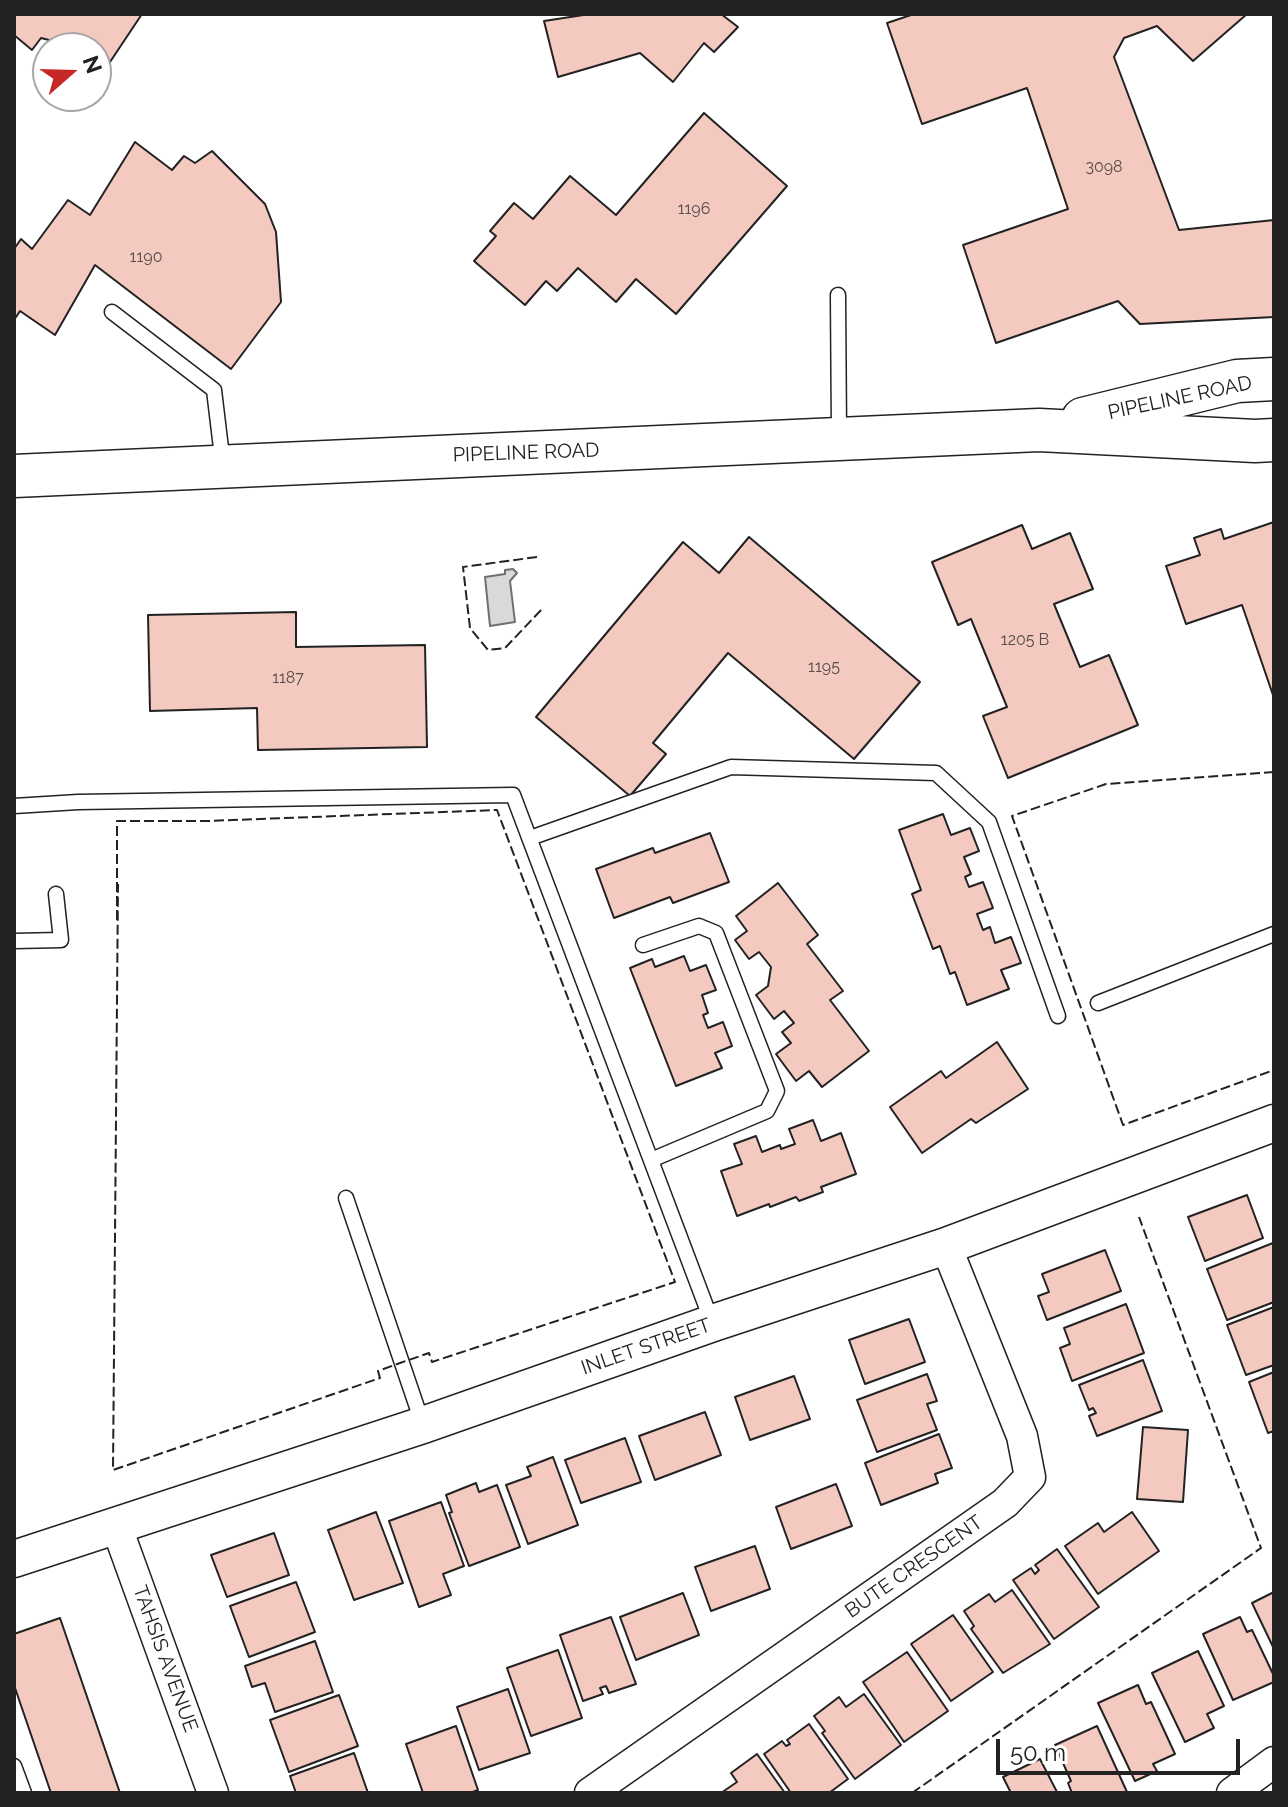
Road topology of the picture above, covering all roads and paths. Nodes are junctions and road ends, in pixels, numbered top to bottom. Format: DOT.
graph roads {
  1 [pos="838,295"];
  2 [pos="112,312"];
  3 [pos="1274,379"];
  4 [pos="1039,430"];
  5 [pos="839,439"];
  6 [pos="1274,440"];
  7 [pos="223,466"];
  8 [pos="14,476"];
  9 [pos="14,806"];
  10 [pos="530,838"];
  11 [pos="56,894"];
  12 [pos="1274,934"];
  13 [pos="14,941"];
  14 [pos="643,945"];
  15 [pos="1098,1003"];
  16 [pos="1058,1016"];
  17 [pos="1274,1123"];
  18 [pos="651,1160"];
  19 [pos="346,1198"];
  20 [pos="946,1246"];
  21 [pos="713,1323"];
  22 [pos="423,1425"];
  23 [pos="116,1525"];
  24 [pos="14,1559"];
  25 [pos="1274,1762"];
  26 [pos="14,1766"];
  27 [pos="24,1793"];
  28 [pos="213,1793"];
  29 [pos="590,1793"];
  30 [pos="1232,1793"];
  1 -- 5 [label="lane"];
  2 -- 7 [label="lane"];
  3 -- 4 [label="main road, PIPELINE ROAD"];
  4 -- 5 [label="main road, PIPELINE ROAD"];
  4 -- 6 [label="main road, PIPELINE ROAD"];
  5 -- 7 [label="main road, PIPELINE ROAD"];
  7 -- 8 [label="main road, PIPELINE ROAD"];
  9 -- 10 [label="lane"];
  10 -- 16 [label="lane"];
  10 -- 18 [label="lane"];
  11 -- 13 [label="lane"];
  12 -- 15 [label="lane"];
  14 -- 18 [label="lane"];
  17 -- 20 [label="street, INLET STREET"];
  18 -- 21 [label="lane"];
  19 -- 22 [label="lane"];
  20 -- 21 [label="street, INLET STREET"];
  20 -- 29 [label="street, BUTE CRESCENT"];
  21 -- 22 [label="street, INLET STREET"];
  22 -- 23 [label="street, INLET STREET"];
  23 -- 24 [label="street, INLET STREET"];
  23 -- 28 [label="street, TAHSIS AVENUE"];
  25 -- 30 [label="street"];
  26 -- 27 [label="lane"];
}
